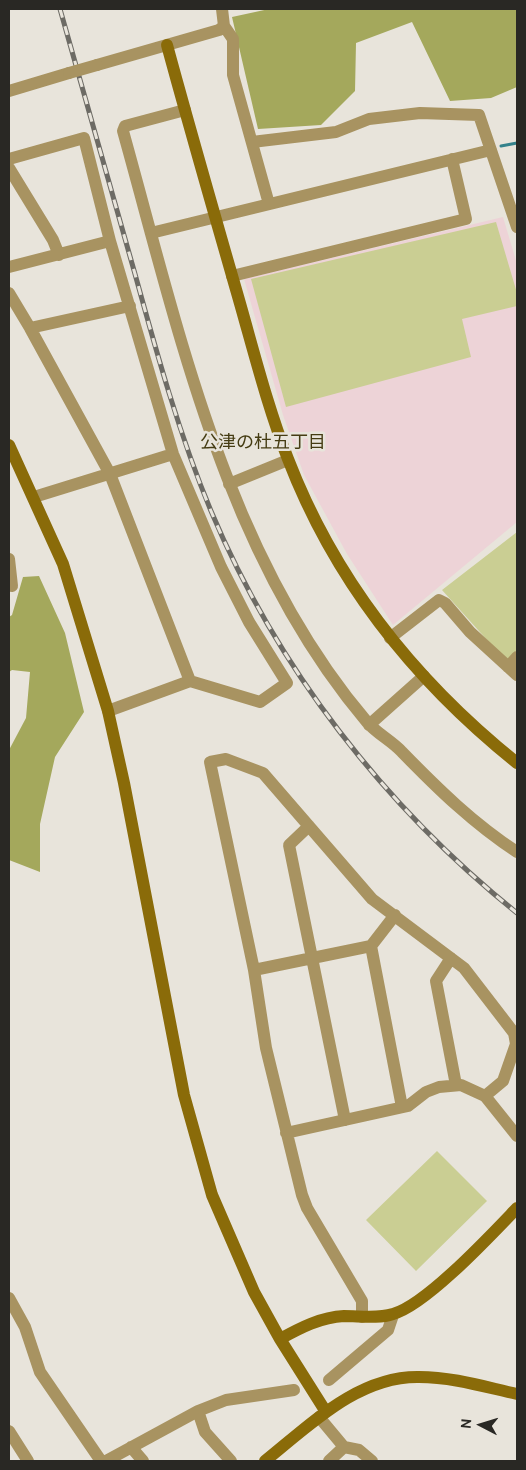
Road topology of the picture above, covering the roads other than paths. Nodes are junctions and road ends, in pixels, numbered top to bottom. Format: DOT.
graph roads {
  1 [pos="222,9"];
  2 [pos="224,26"];
  3 [pos="167,45"];
  4 [pos="9,91"];
  5 [pos="185,110"];
  6 [pos="252,142"];
  7 [pos="491,150"];
  8 [pos="9,160"];
  9 [pos="452,160"];
  10 [pos="9,168"];
  11 [pos="270,204"];
  12 [pos="215,217"];
  13 [pos="517,227"];
  14 [pos="151,232"];
  15 [pos="110,241"];
  16 [pos="59,255"];
  17 [pos="9,267"];
  18 [pos="232,276"];
  19 [pos="9,293"];
  20 [pos="130,306"];
  21 [pos="30,328"];
  22 [pos="9,444"];
  23 [pos="173,454"];
  24 [pos="288,460"];
  25 [pos="110,474"];
  26 [pos="229,484"];
  27 [pos="34,497"];
  28 [pos="9,559"];
  29 [pos="12,586"];
  30 [pos="390,638"];
  31 [pos="517,657"];
  32 [pos="512,671"];
  33 [pos="424,676"];
  34 [pos="190,681"];
  35 [pos="108,712"];
  36 [pos="369,725"];
  37 [pos="517,764"];
  38 [pos="309,826"];
  39 [pos="517,852"];
  40 [pos="395,916"];
  41 [pos="371,946"];
  42 [pos="312,958"];
  43 [pos="451,958"];
  44 [pos="254,970"];
  45 [pos="456,1085"];
  46 [pos="485,1096"];
  47 [pos="402,1108"];
  48 [pos="345,1120"];
  49 [pos="286,1133"];
  50 [pos="517,1136"];
  51 [pos="517,1208"];
  52 [pos="9,1298"];
  53 [pos="393,1315"];
  54 [pos="13,1317"];
  55 [pos="362,1317"];
  56 [pos="280,1340"];
  57 [pos="329,1380"];
  58 [pos="294,1390"];
  59 [pos="517,1394"];
  60 [pos="198,1411"];
  61 [pos="323,1414"];
  62 [pos="9,1431"];
  63 [pos="131,1447"];
  64 [pos="344,1447"];
  65 [pos="28,1461"];
  66 [pos="101,1461"];
  67 [pos="106,1461"];
  68 [pos="144,1461"];
  69 [pos="231,1461"];
  70 [pos="265,1461"];
  71 [pos="329,1461"];
  72 [pos="372,1461"];
  1 -- 2 [label="street"];
  2 -- 3 [label="street"];
  2 -- 6 [label="street"];
  3 -- 4 [label="street, bridge"];
  3 -- 5 [label="street"];
  5 -- 12 [label="street"];
  5 -- 14 [label="street"];
  6 -- 7 [label="street"];
  6 -- 11 [label="street"];
  7 -- 9 [label="street"];
  7 -- 13 [label="street"];
  8 -- 15 [label="street"];
  9 -- 11 [label="street"];
  9 -- 18 [label="street"];
  10 -- 16 [label="street"];
  11 -- 12 [label="street"];
  12 -- 14 [label="street"];
  12 -- 18 [label="street"];
  14 -- 26 [label="street"];
  15 -- 16 [label="street"];
  15 -- 20 [label="street"];
  16 -- 17 [label="street"];
  18 -- 24 [label="street"];
  19 -- 21 [label="street"];
  20 -- 21 [label="street"];
  20 -- 23 [label="street"];
  21 -- 25 [label="street"];
  22 -- 27 [label="street"];
  23 -- 25 [label="street"];
  23 -- 34 [label="street"];
  24 -- 26 [label="street"];
  24 -- 30 [label="street"];
  25 -- 27 [label="street"];
  25 -- 34 [label="street"];
  26 -- 36 [label="street"];
  27 -- 35 [label="street"];
  28 -- 29 [label="street"];
  30 -- 32 [label="street"];
  30 -- 33 [label="street"];
  31 -- 32 [label="street"];
  33 -- 36 [label="street"];
  33 -- 37 [label="street"];
  34 -- 35 [label="street"];
  35 -- 56 [label="street"];
  36 -- 39 [label="street"];
  38 -- 40 [label="street"];
  38 -- 42 [label="street"];
  38 -- 44 [label="street"];
  40 -- 41 [label="street"];
  40 -- 43 [label="street"];
  41 -- 42 [label="street"];
  41 -- 47 [label="street"];
  42 -- 44 [label="street"];
  42 -- 48 [label="street"];
  43 -- 45 [label="street"];
  43 -- 46 [label="street"];
  44 -- 49 [label="street"];
  45 -- 46 [label="street"];
  45 -- 47 [label="street"];
  46 -- 50 [label="street"];
  47 -- 48 [label="street"];
  48 -- 49 [label="street"];
  49 -- 55 [label="street"];
  51 -- 53 [label="street"];
  52 -- 54 [label="street"];
  53 -- 55 [label="street"];
  53 -- 57 [label="street"];
  54 -- 66 [label="street"];
  55 -- 56 [label="street"];
  56 -- 61 [label="street"];
  58 -- 60 [label="street"];
  59 -- 61 [label="street"];
  60 -- 63 [label="street"];
  60 -- 69 [label="street"];
  61 -- 64 [label="street"];
  61 -- 70 [label="street"];
  62 -- 65 [label="street"];
  63 -- 67 [label="street"];
  63 -- 68 [label="street"];
  64 -- 71 [label="street"];
  64 -- 72 [label="street"];
}
